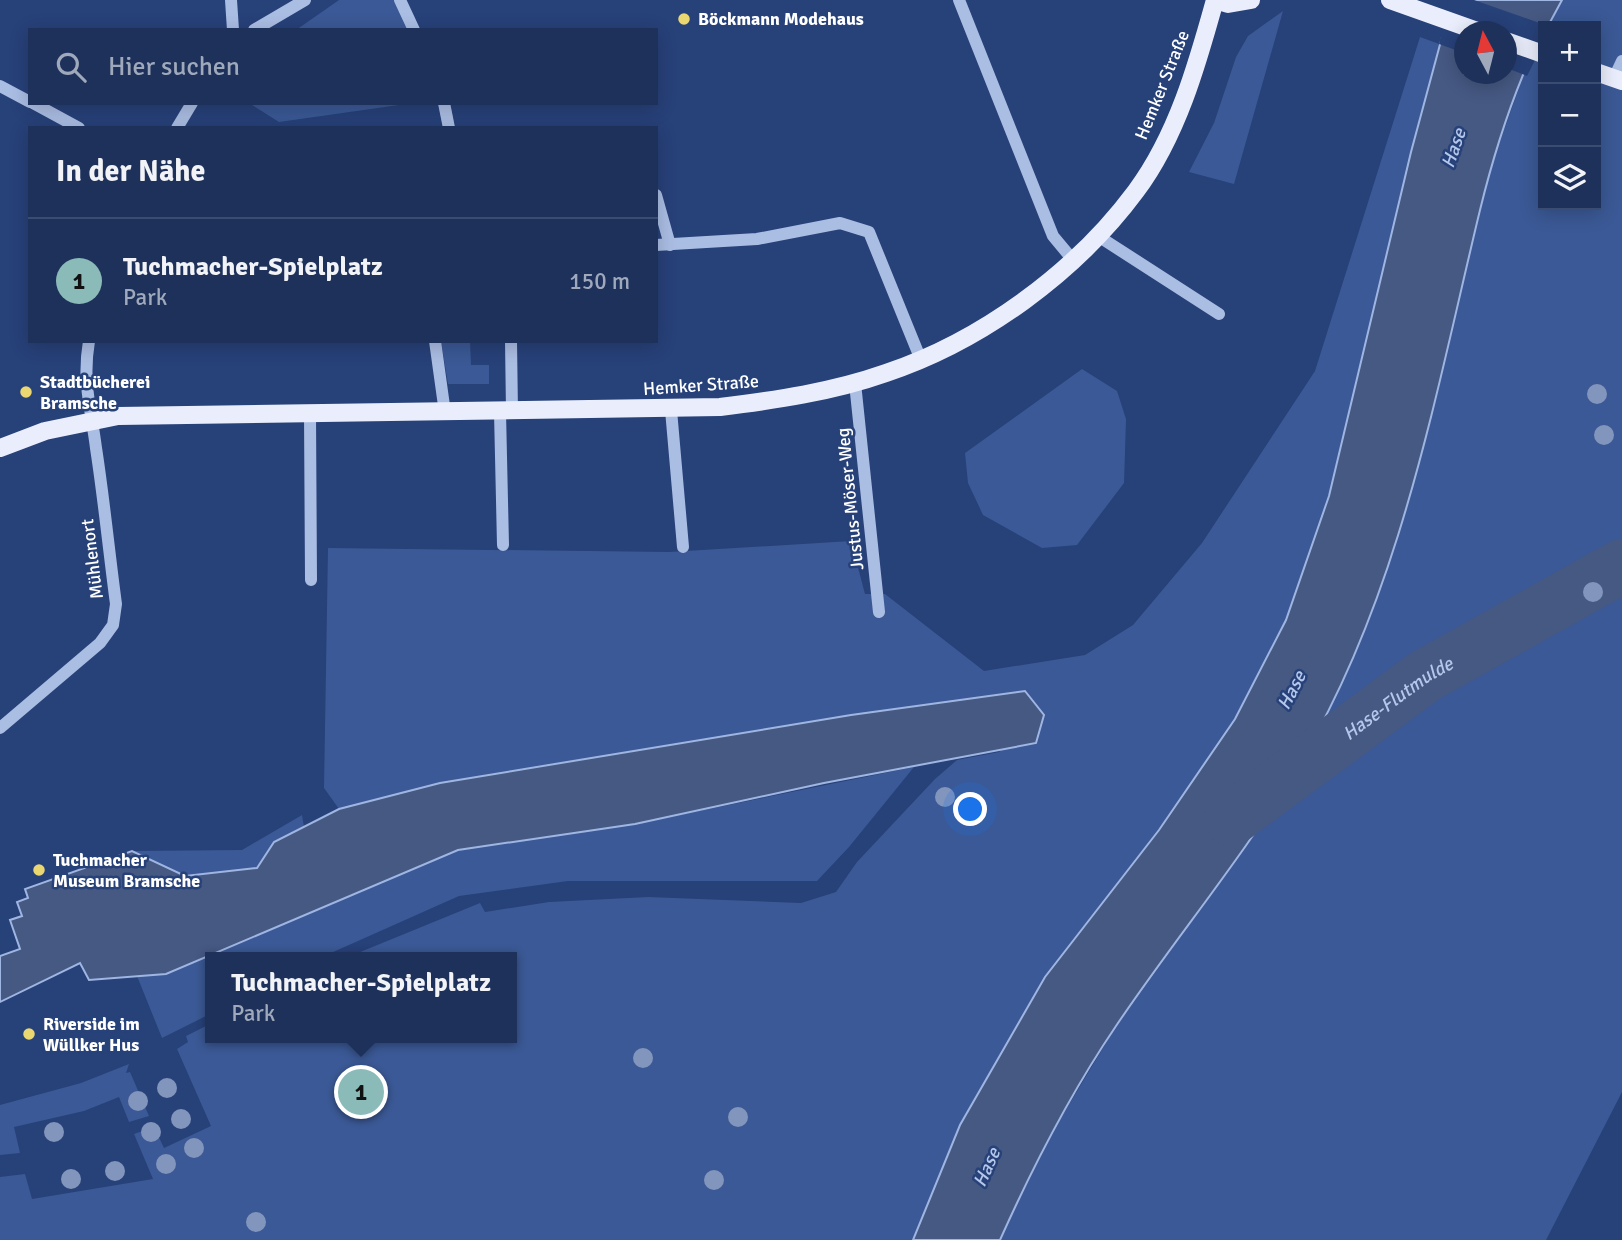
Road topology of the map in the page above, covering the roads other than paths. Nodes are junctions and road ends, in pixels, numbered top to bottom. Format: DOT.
graph roads {
  1 [pos="231,0"];
  2 [pos="304,0"];
  3 [pos="400,0"];
  4 [pos="959,0"];
  5 [pos="1215,0"];
  6 [pos="1251,0"];
  7 [pos="1390,0"];
  8 [pos="1454,23"];
  9 [pos="233,28"];
  10 [pos="257,28"];
  11 [pos="413,28"];
  12 [pos="1517,45"];
  13 [pos="1538,52"];
  14 [pos="1622,61"];
  15 [pos="1601,74"];
  16 [pos="1618,79"];
  17 [pos="0,86"];
  18 [pos="28,100"];
  19 [pos="37,105"];
  20 [pos="191,105"];
  21 [pos="444,105"];
  22 [pos="75,126"];
  23 [pos="178,126"];
  24 [pos="449,126"];
  25 [pos="658,202"];
  26 [pos="1097,236"];
  27 [pos="658,245"];
  28 [pos="670,245"];
  29 [pos="1073,260"];
  30 [pos="1219,314"];
  31 [pos="89,343"];
  32 [pos="435,343"];
  33 [pos="511,343"];
  34 [pos="921,360"];
  35 [pos="855,383"];
  36 [pos="671,410"];
  37 [pos="506,412"];
  38 [pos="445,413"];
  39 [pos="310,414"];
  40 [pos="90,421"];
  41 [pos="0,449"];
  42 [pos="503,545"];
  43 [pos="683,547"];
  44 [pos="312,580"];
  45 [pos="879,612"];
  46 [pos="0,729"];
  1 -- 9 [label="street"];
  2 -- 10 [label="street"];
  3 -- 11 [label="street"];
  4 -- 29 [label="street"];
  5 -- 6 [label="main road"];
  5 -- 26 [label="main road, Hemker Straße"];
  7 -- 8 [label="main road"];
  12 -- 13 [label="main road"];
  14 -- 16 [label="street"];
  15 -- 16 [label="main road"];
  17 -- 18 [label="street"];
  19 -- 22 [label="street"];
  20 -- 23 [label="street"];
  21 -- 24 [label="street"];
  25 -- 28 [label="street"];
  26 -- 29 [label="main road, Hemker Straße"];
  26 -- 30 [label="street"];
  27 -- 28 [label="street"];
  28 -- 34 [label="street"];
  29 -- 34 [label="main road, Hemker Straße"];
  31 -- 40 [label="street, Mühlenort"];
  32 -- 38 [label="street"];
  33 -- 37 [label="street"];
  34 -- 35 [label="main road, Hemker Straße"];
  35 -- 36 [label="main road, Hemker Straße"];
  35 -- 45 [label="street, Justus-Möser-Weg"];
  36 -- 37 [label="main road, Hemker Straße"];
  36 -- 43 [label="street"];
  37 -- 38 [label="main road, Hemker Straße"];
  37 -- 42 [label="street"];
  38 -- 39 [label="main road, Hemker Straße"];
  39 -- 40 [label="main road, Hemker Straße"];
  39 -- 44 [label="street"];
  40 -- 41 [label="main road, Hemker Straße"];
  40 -- 46 [label="street, Mühlenort"];
}
